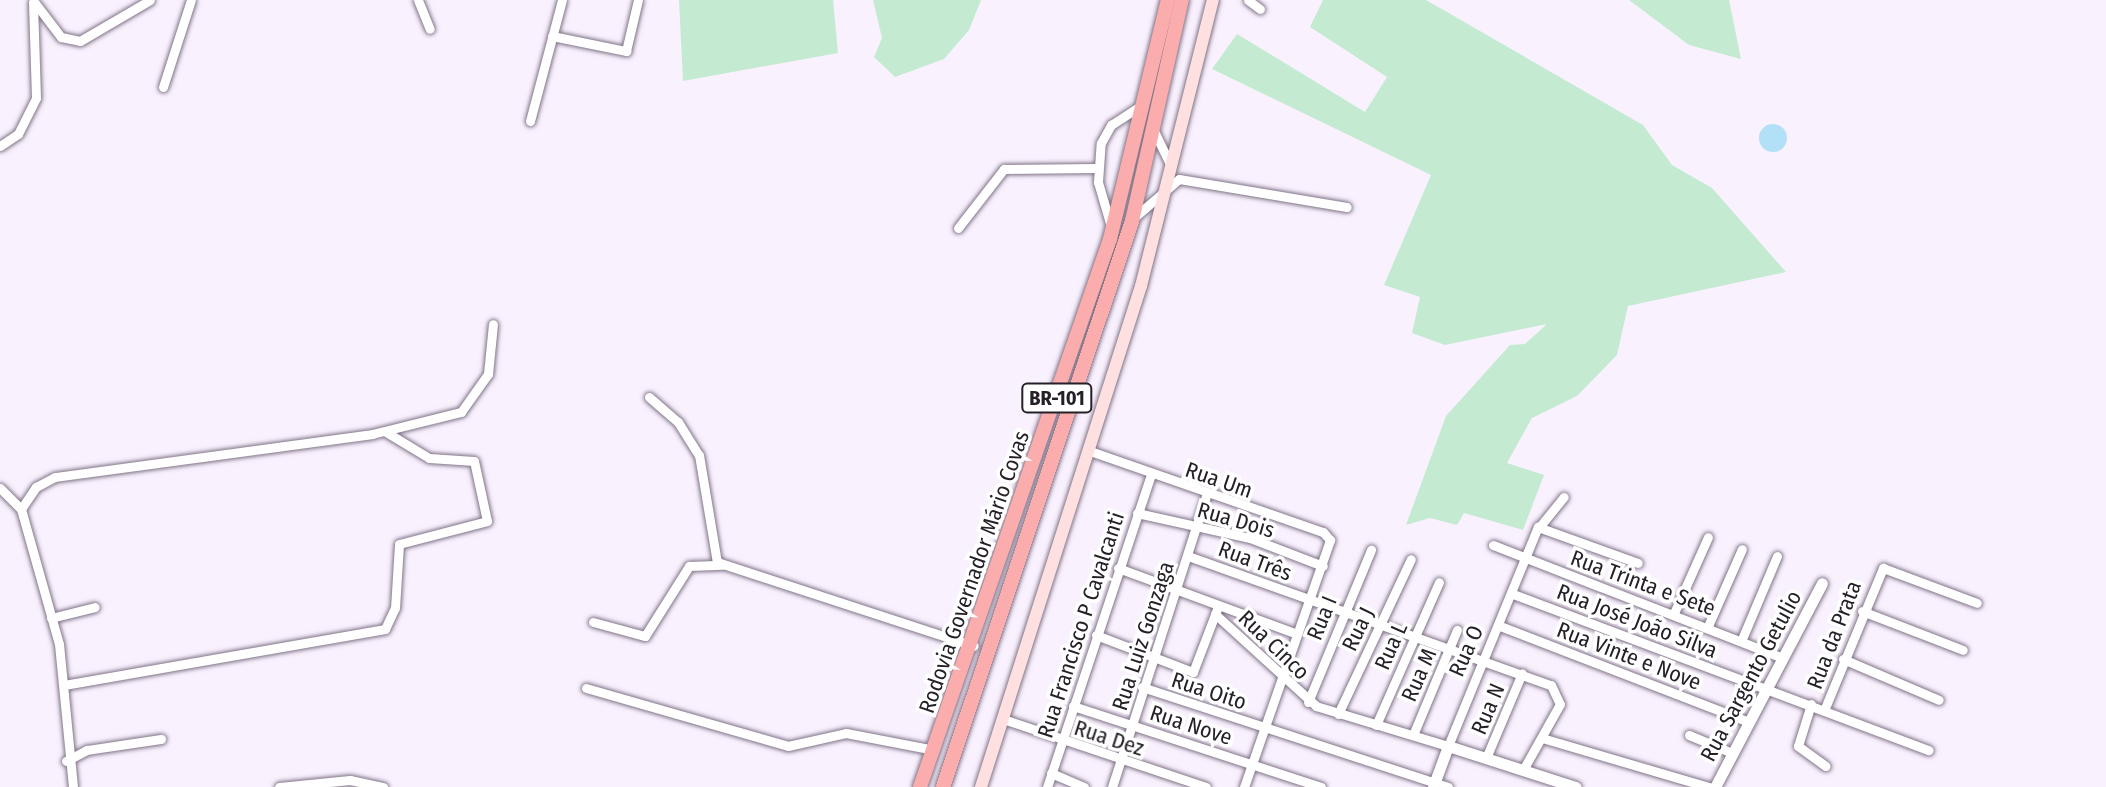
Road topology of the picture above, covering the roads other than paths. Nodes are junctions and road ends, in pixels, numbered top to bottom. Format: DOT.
graph roads {
  1 [pos="150,0"];
  2 [pos="191,0"];
  3 [pos="418,0"];
  4 [pos="562,0"];
  5 [pos="638,0"];
  6 [pos="1168,0"];
  7 [pos="1182,0"];
  8 [pos="1213,0"];
  9 [pos="1248,0"];
  10 [pos="33,1"];
  11 [pos="1260,9"];
  12 [pos="430,29"];
  13 [pos="552,36"];
  14 [pos="163,87"];
  15 [pos="1146,102"];
  16 [pos="530,121"];
  17 [pos="1153,128"];
  18 [pos="0,146"];
  19 [pos="1097,168"];
  20 [pos="1173,178"];
  21 [pos="1347,207"];
  22 [pos="1132,221"];
  23 [pos="958,228"];
  24 [pos="1112,230"];
  25 [pos="493,324"];
  26 [pos="649,397"];
  27 [pos="386,432"];
  28 [pos="1090,451"];
  29 [pos="1151,475"];
  30 [pos="0,488"];
  31 [pos="1206,496"];
  32 [pos="1564,497"];
  33 [pos="21,509"];
  34 [pos="1137,513"];
  35 [pos="1197,527"];
  36 [pos="1538,528"];
  37 [pos="1708,537"];
  38 [pos="1493,545"];
  39 [pos="1742,549"];
  40 [pos="1371,550"];
  41 [pos="1188,556"];
  42 [pos="1777,556"];
  43 [pos="1411,559"];
  44 [pos="1526,559"];
  45 [pos="1638,563"];
  46 [pos="722,565"];
  47 [pos="1323,566"];
  48 [pos="1118,568"];
  49 [pos="1439,582"];
  50 [pos="1822,583"];
  51 [pos="1176,589"];
  52 [pos="1513,594"];
  53 [pos="1310,599"];
  54 [pos="1219,603"];
  55 [pos="1977,603"];
  56 [pos="95,607"];
  57 [pos="1344,611"];
  58 [pos="1862,611"];
  59 [pos="1674,613"];
  60 [pos="1215,614"];
  61 [pos="51,618"];
  62 [pos="593,622"];
  63 [pos="1380,624"];
  64 [pos="1500,626"];
  65 [pos="1708,626"];
  66 [pos="1457,630"];
  67 [pos="1297,634"];
  68 [pos="1096,635"];
  69 [pos="1414,638"];
  70 [pos="1742,639"];
  71 [pos="974,646"];
  72 [pos="1450,650"];
  73 [pos="1963,650"];
  74 [pos="1153,655"];
  75 [pos="1781,657"];
  76 [pos="1843,659"];
  77 [pos="1485,660"];
  78 [pos="1522,673"];
  79 [pos="1283,675"];
  80 [pos="64,685"];
  81 [pos="1142,687"];
  82 [pos="1764,687"];
  83 [pos="586,688"];
  84 [pos="1939,700"];
  85 [pos="1308,702"];
  86 [pos="1811,704"];
  87 [pos="1073,706"];
  88 [pos="1825,708"];
  89 [pos="1338,714"];
  90 [pos="1003,719"];
  91 [pos="1746,721"];
  92 [pos="1133,725"];
  93 [pos="1376,725"];
  94 [pos="1264,728"];
  95 [pos="1413,735"];
  96 [pos="1689,735"];
  97 [pos="1542,738"];
  98 [pos="161,739"];
  99 [pos="1061,741"];
  100 [pos="1448,746"];
  101 [pos="934,750"];
  102 [pos="1929,750"];
  103 [pos="1732,753"];
  104 [pos="1486,758"];
  105 [pos="66,761"];
  106 [pos="1121,761"];
  107 [pos="1251,764"];
  108 [pos="1826,766"];
  109 [pos="1523,770"];
  110 [pos="1051,773"];
  111 [pos="1434,785"];
  112 [pos="73,787"];
  113 [pos="279,787"];
  114 [pos="383,787"];
  115 [pos="920,787"];
  116 [pos="943,787"];
  117 [pos="981,787"];
  118 [pos="1047,787"];
  119 [pos="1084,787"];
  120 [pos="1112,787"];
  121 [pos="1206,787"];
  122 [pos="1244,787"];
  123 [pos="1321,787"];
  124 [pos="1448,787"];
  125 [pos="1576,787"];
  126 [pos="1709,787"];
  127 [pos="1715,787"];
  1 -- 10 [label="street"];
  2 -- 14 [label="street"];
  3 -- 12 [label="street"];
  4 -- 13 [label="street"];
  5 -- 13 [label="street"];
  6 -- 15 [label="highway, Rodovia Governador Mário Covas / BR-101"];
  7 -- 17 [label="highway, Rodovia Governador Mário Covas / BR-101"];
  8 -- 20 [label="main road"];
  9 -- 11 [label="street"];
  10 -- 18 [label="street"];
  13 -- 16 [label="street"];
  15 -- 19 [label="street"];
  15 -- 24 [label="highway, Rodovia Governador Mário Covas / BR-101"];
  17 -- 20 [label="street"];
  17 -- 22 [label="highway, Rodovia Governador Mário Covas / BR-101"];
  19 -- 23 [label="street"];
  19 -- 24 [label="street"];
  20 -- 21 [label="street"];
  20 -- 22 [label="street"];
  20 -- 28 [label="main road"];
  22 -- 116 [label="highway, Rodovia Governador Mário Covas / BR-101"];
  24 -- 71 [label="highway, Rodovia Governador Mário Covas / BR-101"];
  25 -- 27 [label="street"];
  26 -- 46 [label="street"];
  27 -- 33 [label="street"];
  27 -- 80 [label="street"];
  28 -- 29 [label="street, Rua Um"];
  28 -- 90 [label="main road"];
  29 -- 31 [label="street, Rua Um"];
  29 -- 34 [label="street, Rua Francisco P Cavalcanti"];
  30 -- 33 [label="street"];
  31 -- 35 [label="street, Rua Luiz Gonzaga"];
  31 -- 47 [label="street, Rua Um"];
  32 -- 36 [label="street, Rua O"];
  33 -- 61 [label="street"];
  34 -- 35 [label="street, Rua Dois"];
  34 -- 48 [label="street, Rua Francisco P Cavalcanti"];
  35 -- 41 [label="street, Rua Luiz Gonzaga"];
  35 -- 47 [label="street, Rua Dois"];
  36 -- 44 [label="street, Rua O"];
  36 -- 45 [label="street"];
  37 -- 59 [label="street"];
  38 -- 44 [label="street, Rua Trinta e Sete"];
  39 -- 65 [label="street"];
  40 -- 57 [label="street, Rua I"];
  41 -- 51 [label="street, Rua Luiz Gonzaga"];
  41 -- 53 [label="street, Rua Três"];
  42 -- 70 [label="street"];
  43 -- 63 [label="street, Rua J"];
  44 -- 52 [label="street, Rua O"];
  44 -- 59 [label="street, Rua Trinta e Sete"];
  46 -- 62 [label="street"];
  46 -- 71 [label="street"];
  47 -- 53 [label="street"];
  48 -- 51 [label="street"];
  48 -- 68 [label="street, Rua Francisco P Cavalcanti"];
  49 -- 69 [label="street, Rua L"];
  50 -- 75 [label="street, Rua Sargento Getulio"];
  51 -- 54 [label="street"];
  51 -- 74 [label="street, Rua Luiz Gonzaga"];
  52 -- 64 [label="street, Rua O"];
  52 -- 82 [label="street, Rua José João Silva"];
  53 -- 57 [label="street"];
  53 -- 67 [label="street"];
  54 -- 60 [label="street"];
  54 -- 67 [label="street"];
  55 -- 58 [label="street, Rua da Prata"];
  56 -- 61 [label="street"];
  57 -- 63 [label="street"];
  57 -- 85 [label="street, Rua I"];
  58 -- 73 [label="street"];
  58 -- 76 [label="street, Rua da Prata"];
  59 -- 65 [label="street, Rua Trinta e Sete"];
  60 -- 74 [label="street, Rua Oito"];
  60 -- 79 [label="street, Rua Cinco"];
  61 -- 80 [label="street"];
  63 -- 69 [label="street"];
  63 -- 89 [label="street, Rua J"];
  64 -- 77 [label="street, Rua O"];
  64 -- 91 [label="street, Rua Vinte e Nove"];
  65 -- 70 [label="street, Rua Trinta e Sete"];
  66 -- 72 [label="street, Rua M"];
  67 -- 79 [label="street"];
  68 -- 74 [label="street, Rua Oito"];
  68 -- 87 [label="street, Rua Francisco P Cavalcanti"];
  69 -- 72 [label="street"];
  69 -- 93 [label="street, Rua L"];
  70 -- 75 [label="street, Rua Trinta e Sete"];
  71 -- 101 [label="highway, Rodovia Governador Mário Covas / BR-101"];
  72 -- 77 [label="street"];
  72 -- 95 [label="street, Rua M"];
  74 -- 81 [label="street, Rua Luiz Gonzaga"];
  75 -- 82 [label="street, Rua Sargento Getulio"];
  76 -- 84 [label="street"];
  76 -- 88 [label="street, Rua da Prata"];
  77 -- 78 [label="street"];
  77 -- 100 [label="street, Rua O"];
  78 -- 97 [label="street"];
  78 -- 104 [label="street, Rua N"];
  79 -- 85 [label="street, Rua Cinco"];
  79 -- 94 [label="street"];
  80 -- 105 [label="street"];
  81 -- 92 [label="street, Rua Luiz Gonzaga"];
  81 -- 94 [label="street, Rua Oito"];
  82 -- 86 [label="street, Rua José João Silva"];
  82 -- 91 [label="street, Rua Sargento Getulio"];
  83 -- 101 [label="street"];
  85 -- 89 [label="street"];
  86 -- 88 [label="street, Rua José João Silva"];
  86 -- 108 [label="street"];
  87 -- 92 [label="street, Rua Nove"];
  87 -- 99 [label="street, Rua Francisco P Cavalcanti"];
  88 -- 102 [label="street, Rua José João Silva"];
  89 -- 93 [label="street"];
  90 -- 99 [label="street, Rua Dez"];
  90 -- 117 [label="main road"];
  91 -- 103 [label="street, Rua Sargento Getulio"];
  92 -- 106 [label="street, Rua Luiz Gonzaga"];
  92 -- 107 [label="street, Rua Nove"];
  93 -- 95 [label="street"];
  94 -- 107 [label="street"];
  94 -- 111 [label="street, Rua Oito"];
  95 -- 100 [label="street"];
  96 -- 103 [label="street"];
  97 -- 109 [label="street"];
  97 -- 126 [label="street"];
  98 -- 105 [label="street"];
  99 -- 106 [label="street, Rua Dez"];
  99 -- 110 [label="street, Rua Francisco P Cavalcanti"];
  100 -- 104 [label="street"];
  100 -- 111 [label="street, Rua O"];
  101 -- 115 [label="highway, Rodovia Governador Mário Covas / BR-101"];
  103 -- 127 [label="street, Rua Sargento Getulio"];
  104 -- 109 [label="street"];
  105 -- 112 [label="street"];
  106 -- 120 [label="street, Rua Luiz Gonzaga"];
  106 -- 121 [label="street, Rua Dez"];
  107 -- 122 [label="street"];
  107 -- 123 [label="street, Rua Nove"];
  109 -- 125 [label="street"];
  110 -- 118 [label="street, Rua Francisco P Cavalcanti"];
  110 -- 119 [label="street"];
  111 -- 124 [label="street, Rua Oito"];
  113 -- 114 [label="street"];
}
